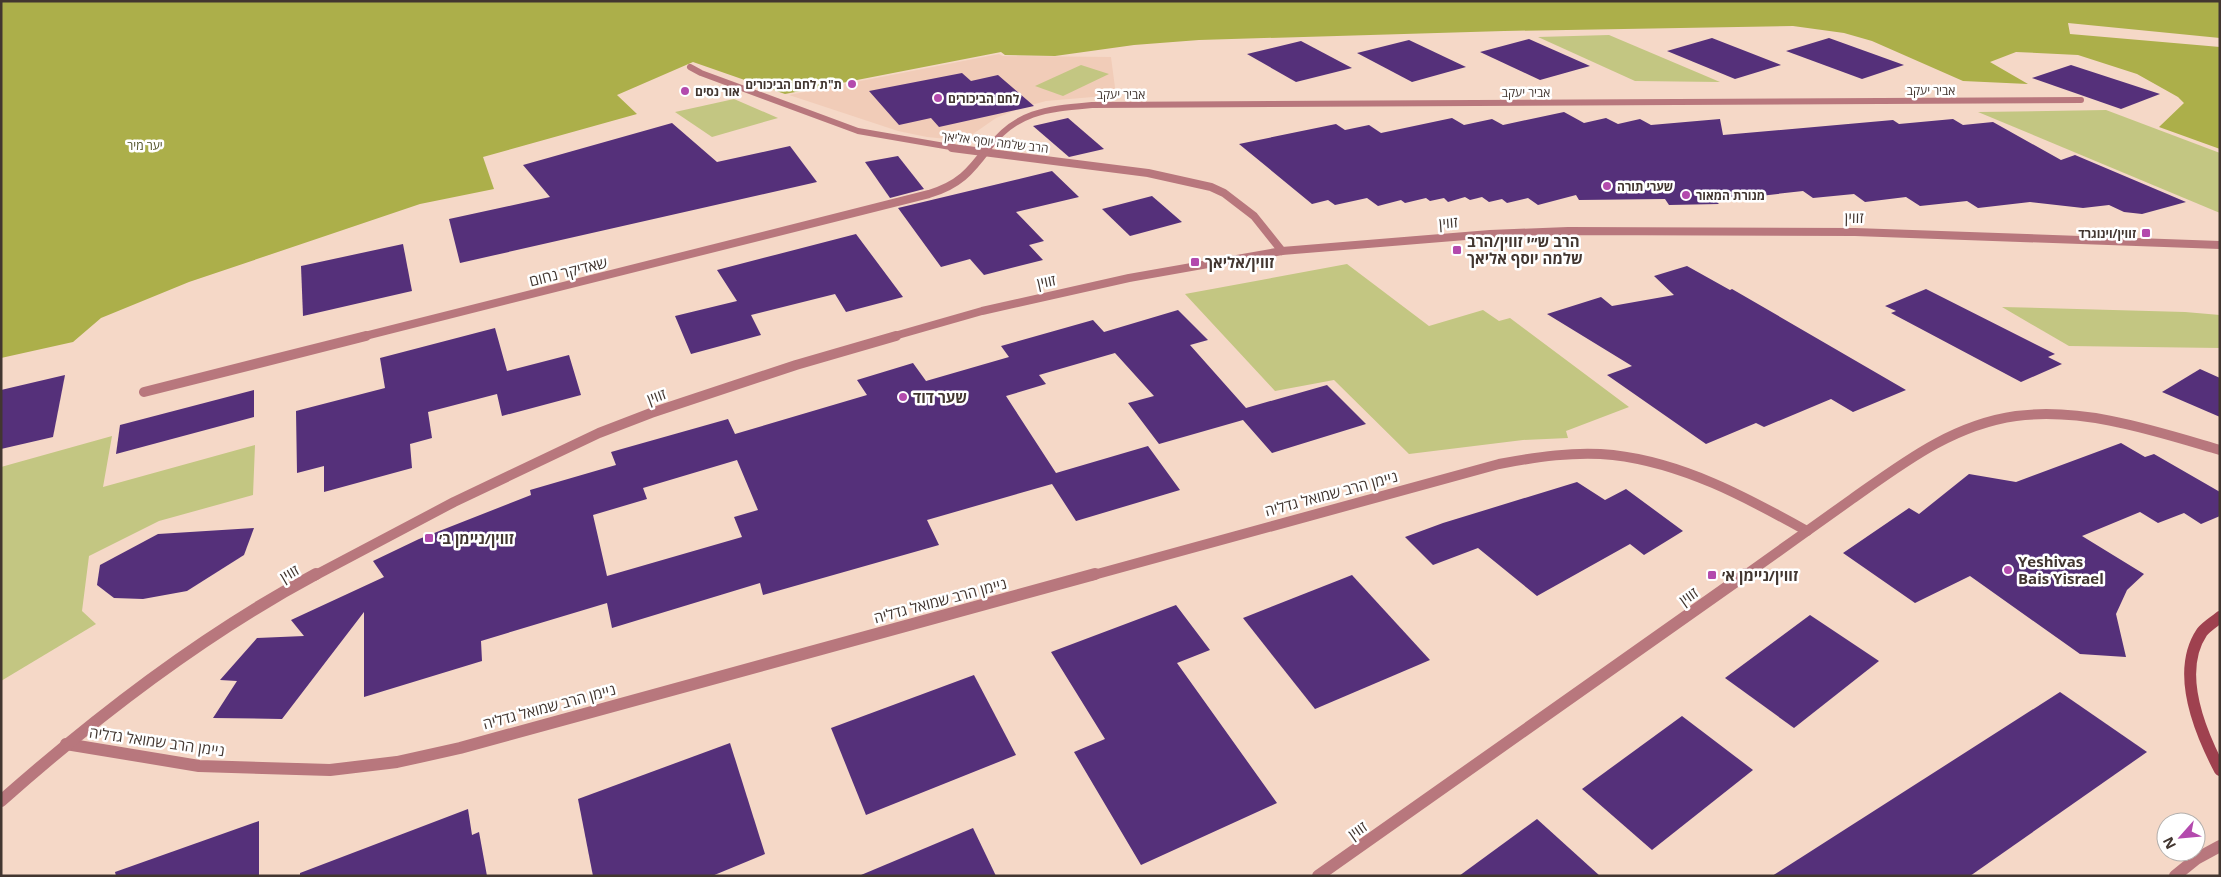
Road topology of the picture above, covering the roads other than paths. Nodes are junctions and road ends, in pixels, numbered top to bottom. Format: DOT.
graph roads {
  1 [pos="690,67"];
  2 [pos="2082,100"];
  3 [pos="985,151"];
  4 [pos="2220,246"];
  5 [pos="1282,251"];
  6 [pos="144,392"];
  7 [pos="2220,450"];
  8 [pos="1808,531"];
  9 [pos="2220,618"];
  10 [pos="66,744"];
  11 [pos="2220,770"];
  12 [pos="1,801"];
  13 [pos="2220,846"];
  14 [pos="1318,876"];
  15 [pos="2175,876"];
  1 -- 3 [label="street, הרב שלמה יוסף אליאך"];
  2 -- 3 [label="street, אביר יעקב"];
  3 -- 5 [label="street, הרב שלמה יוסף אליאך"];
  3 -- 6 [label="street, שאדיקר נחום"];
  4 -- 5 [label="street, זווין"];
  5 -- 10 [label="street, זווין"];
  7 -- 8 [label="street, זווין"];
  8 -- 10 [label="street, ניימן הרב שמואל גדליה"];
  8 -- 14 [label="street, זווין"];
  9 -- 11 [label="street"];
  10 -- 12 [label="street, זווין"];
  13 -- 15 [label="street"];
}
